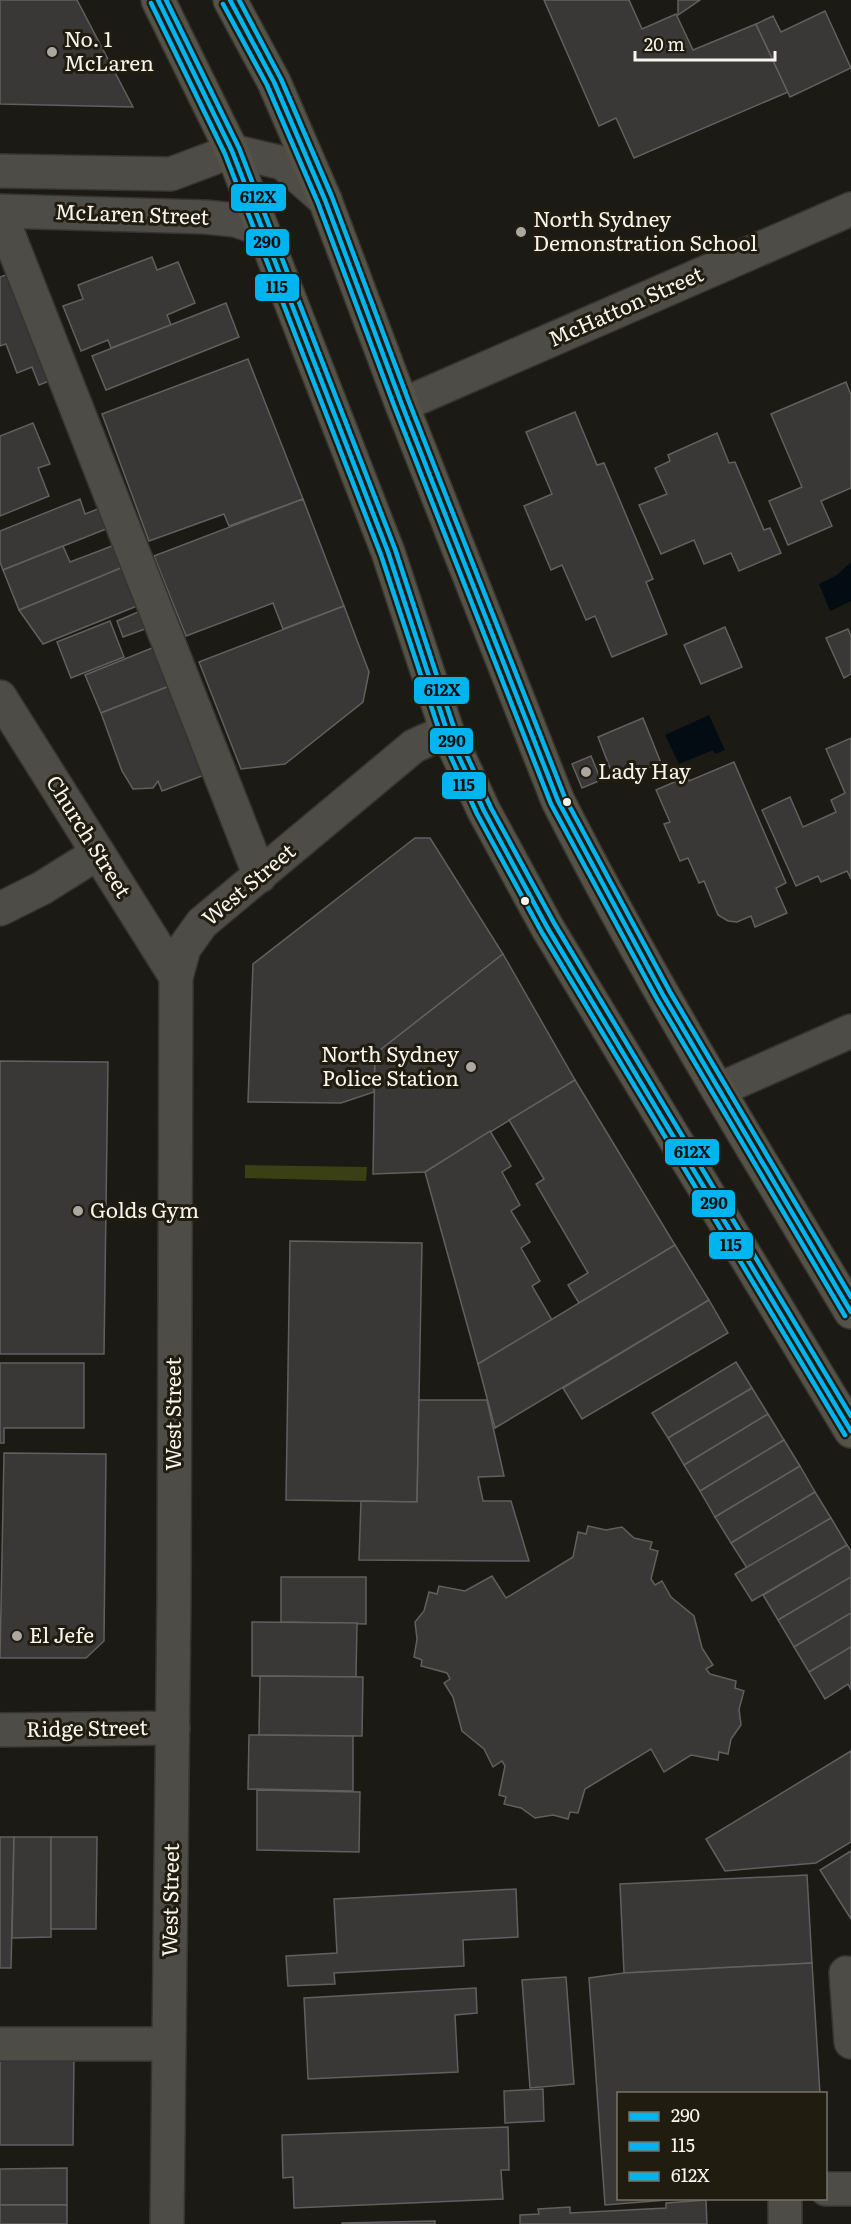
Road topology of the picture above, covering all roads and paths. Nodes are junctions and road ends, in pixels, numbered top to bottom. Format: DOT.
graph roads {
  1 [pos="158,0"];
  2 [pos="231,0"];
  3 [pos="232,151"];
  4 [pos="0,171"];
  5 [pos="325,200"];
  6 [pos="851,209"];
  7 [pos="0,212"];
  8 [pos="262,230"];
  9 [pos="402,405"];
  10 [pos="0,697"];
  11 [pos="447,731"];
  12 [pos="98,853"];
  13 [pos="260,876"];
  14 [pos="0,909"];
  15 [pos="176,977"];
  16 [pos="851,1031"];
  17 [pos="718,1090"];
  18 [pos="851,1312"];
  19 [pos="851,1431"];
  20 [pos="173,1728"];
  21 [pos="0,1730"];
  22 [pos="846,1973"];
  23 [pos="851,2042"];
  24 [pos="0,2044"];
  25 [pos="169,2044"];
  26 [pos="851,2188"];
  27 [pos="827,2189"];
  28 [pos="785,2200"];
  29 [pos="167,2224"];
  30 [pos="785,2224"];
  1 -- 3 [label="main road"];
  2 -- 5 [label="main road"];
  3 -- 4 [label="street, McLaren Street"];
  3 -- 5 [label="street"];
  3 -- 8 [label="main road"];
  5 -- 9 [label="main road"];
  6 -- 9 [label="street, McHatton Street"];
  7 -- 8 [label="street, McLaren Street"];
  7 -- 13 [label="street"];
  8 -- 11 [label="main road"];
  9 -- 17 [label="main road"];
  10 -- 12 [label="street, Church Street"];
  11 -- 13 [label="street, West Street"];
  11 -- 19 [label="main road"];
  12 -- 14 [label="street"];
  12 -- 15 [label="street, Church Street"];
  13 -- 15 [label="street, West Street"];
  15 -- 20 [label="street, West Street"];
  16 -- 17 [label="street"];
  17 -- 18 [label="main road"];
  20 -- 21 [label="street, Ridge Street"];
  20 -- 25 [label="street, West Street"];
  22 -- 23 [label="street"];
  24 -- 25 [label="street"];
  25 -- 29 [label="street, West Street"];
  26 -- 27 [label="street"];
  28 -- 30 [label="street"];
}
